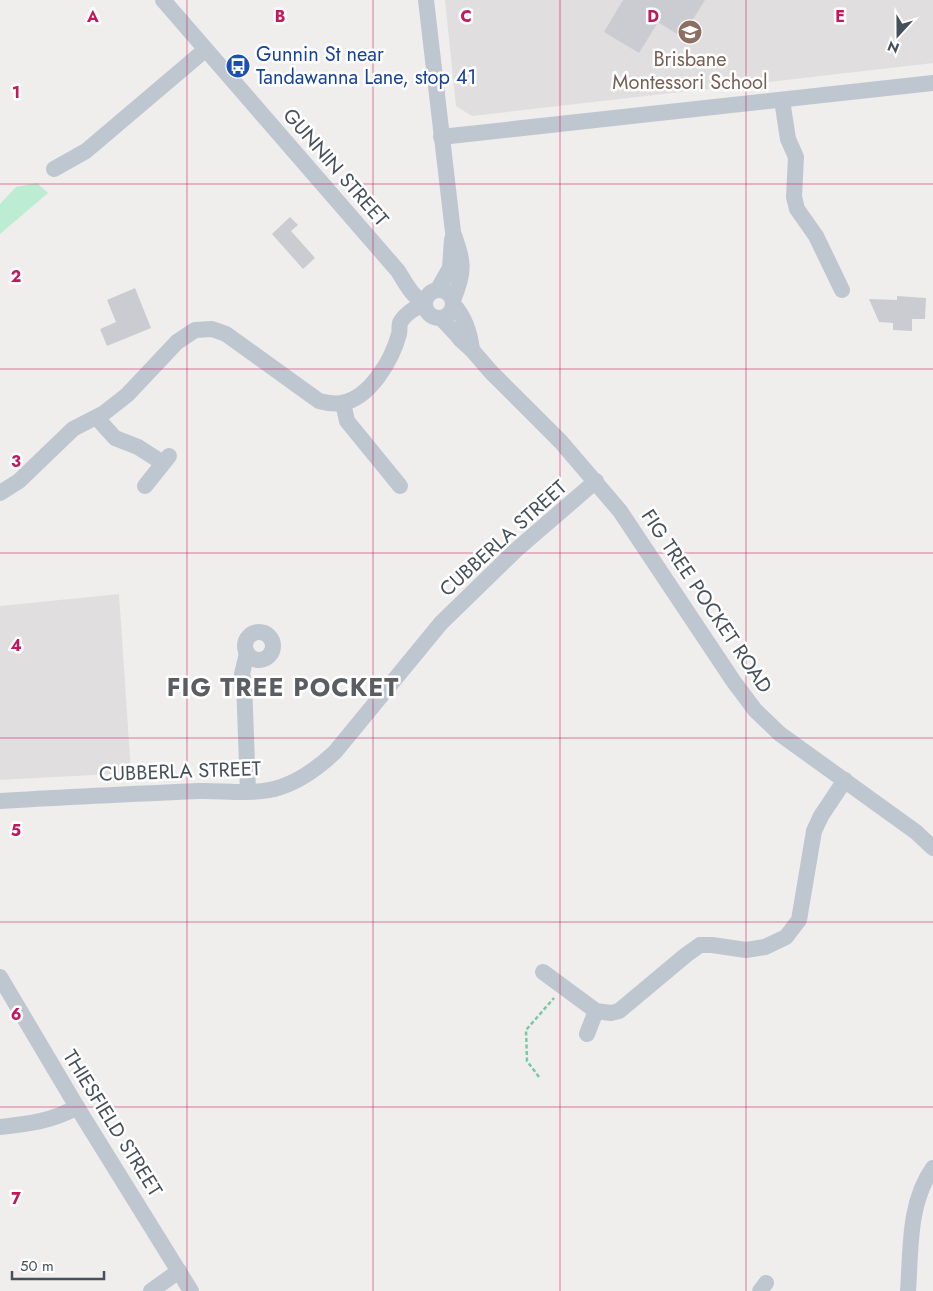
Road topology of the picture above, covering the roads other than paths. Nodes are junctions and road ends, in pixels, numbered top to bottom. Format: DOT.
graph roads {
  1 [pos="163,0"];
  2 [pos="426,0"];
  3 [pos="205,50"];
  4 [pos="933,83"];
  5 [pos="782,100"];
  6 [pos="441,137"];
  7 [pos="54,169"];
  8 [pos="453,232"];
  9 [pos="842,290"];
  10 [pos="453,302"];
  11 [pos="432,303"];
  12 [pos="472,350"];
  13 [pos="343,403"];
  14 [pos="97,418"];
  15 [pos="596,481"];
  16 [pos="145,486"];
  17 [pos="400,486"];
  18 [pos="0,493"];
  19 [pos="252,657"];
  20 [pos="845,780"];
  21 [pos="248,792"];
  22 [pos="0,801"];
  23 [pos="933,848"];
  24 [pos="543,972"];
  25 [pos="0,977"];
  26 [pos="596,1011"];
  27 [pos="587,1034"];
  28 [pos="77,1107"];
  29 [pos="0,1127"];
  30 [pos="933,1168"];
  31 [pos="180,1271"];
  32 [pos="151,1291"];
  33 [pos="191,1291"];
  34 [pos="908,1291"];
  1 -- 3 [label="street, GUNNIN STREET"];
  2 -- 6 [label="street"];
  3 -- 7 [label="street"];
  3 -- 11 [label="street, GUNNIN STREET"];
  4 -- 5 [label="street"];
  5 -- 6 [label="street"];
  5 -- 9 [label="street"];
  6 -- 8 [label="street"];
  8 -- 10 [label="street"];
  8 -- 11 [label="street"];
  10 -- 11 [label="street, FIG TREE POCKET ROAD"];
  10 -- 12 [label="street, FIG TREE POCKET ROAD"];
  11 -- 12 [label="street, FIG TREE POCKET ROAD"];
  11 -- 13 [label="street"];
  12 -- 15 [label="street, FIG TREE POCKET ROAD"];
  13 -- 14 [label="street"];
  13 -- 17 [label="street"];
  14 -- 16 [label="street"];
  14 -- 18 [label="street"];
  15 -- 20 [label="street, FIG TREE POCKET ROAD"];
  15 -- 21 [label="street, CUBBERLA STREET"];
  19 -- 21 [label="street"];
  20 -- 23 [label="street, FIG TREE POCKET ROAD"];
  20 -- 26 [label="street"];
  21 -- 22 [label="street, CUBBERLA STREET"];
  24 -- 26 [label="street"];
  25 -- 28 [label="street, THIESFIELD STREET"];
  26 -- 27 [label="street"];
  28 -- 29 [label="street"];
  28 -- 31 [label="street, THIESFIELD STREET"];
  30 -- 34 [label="street"];
  31 -- 32 [label="street"];
  31 -- 33 [label="street, THIESFIELD STREET"];
}
